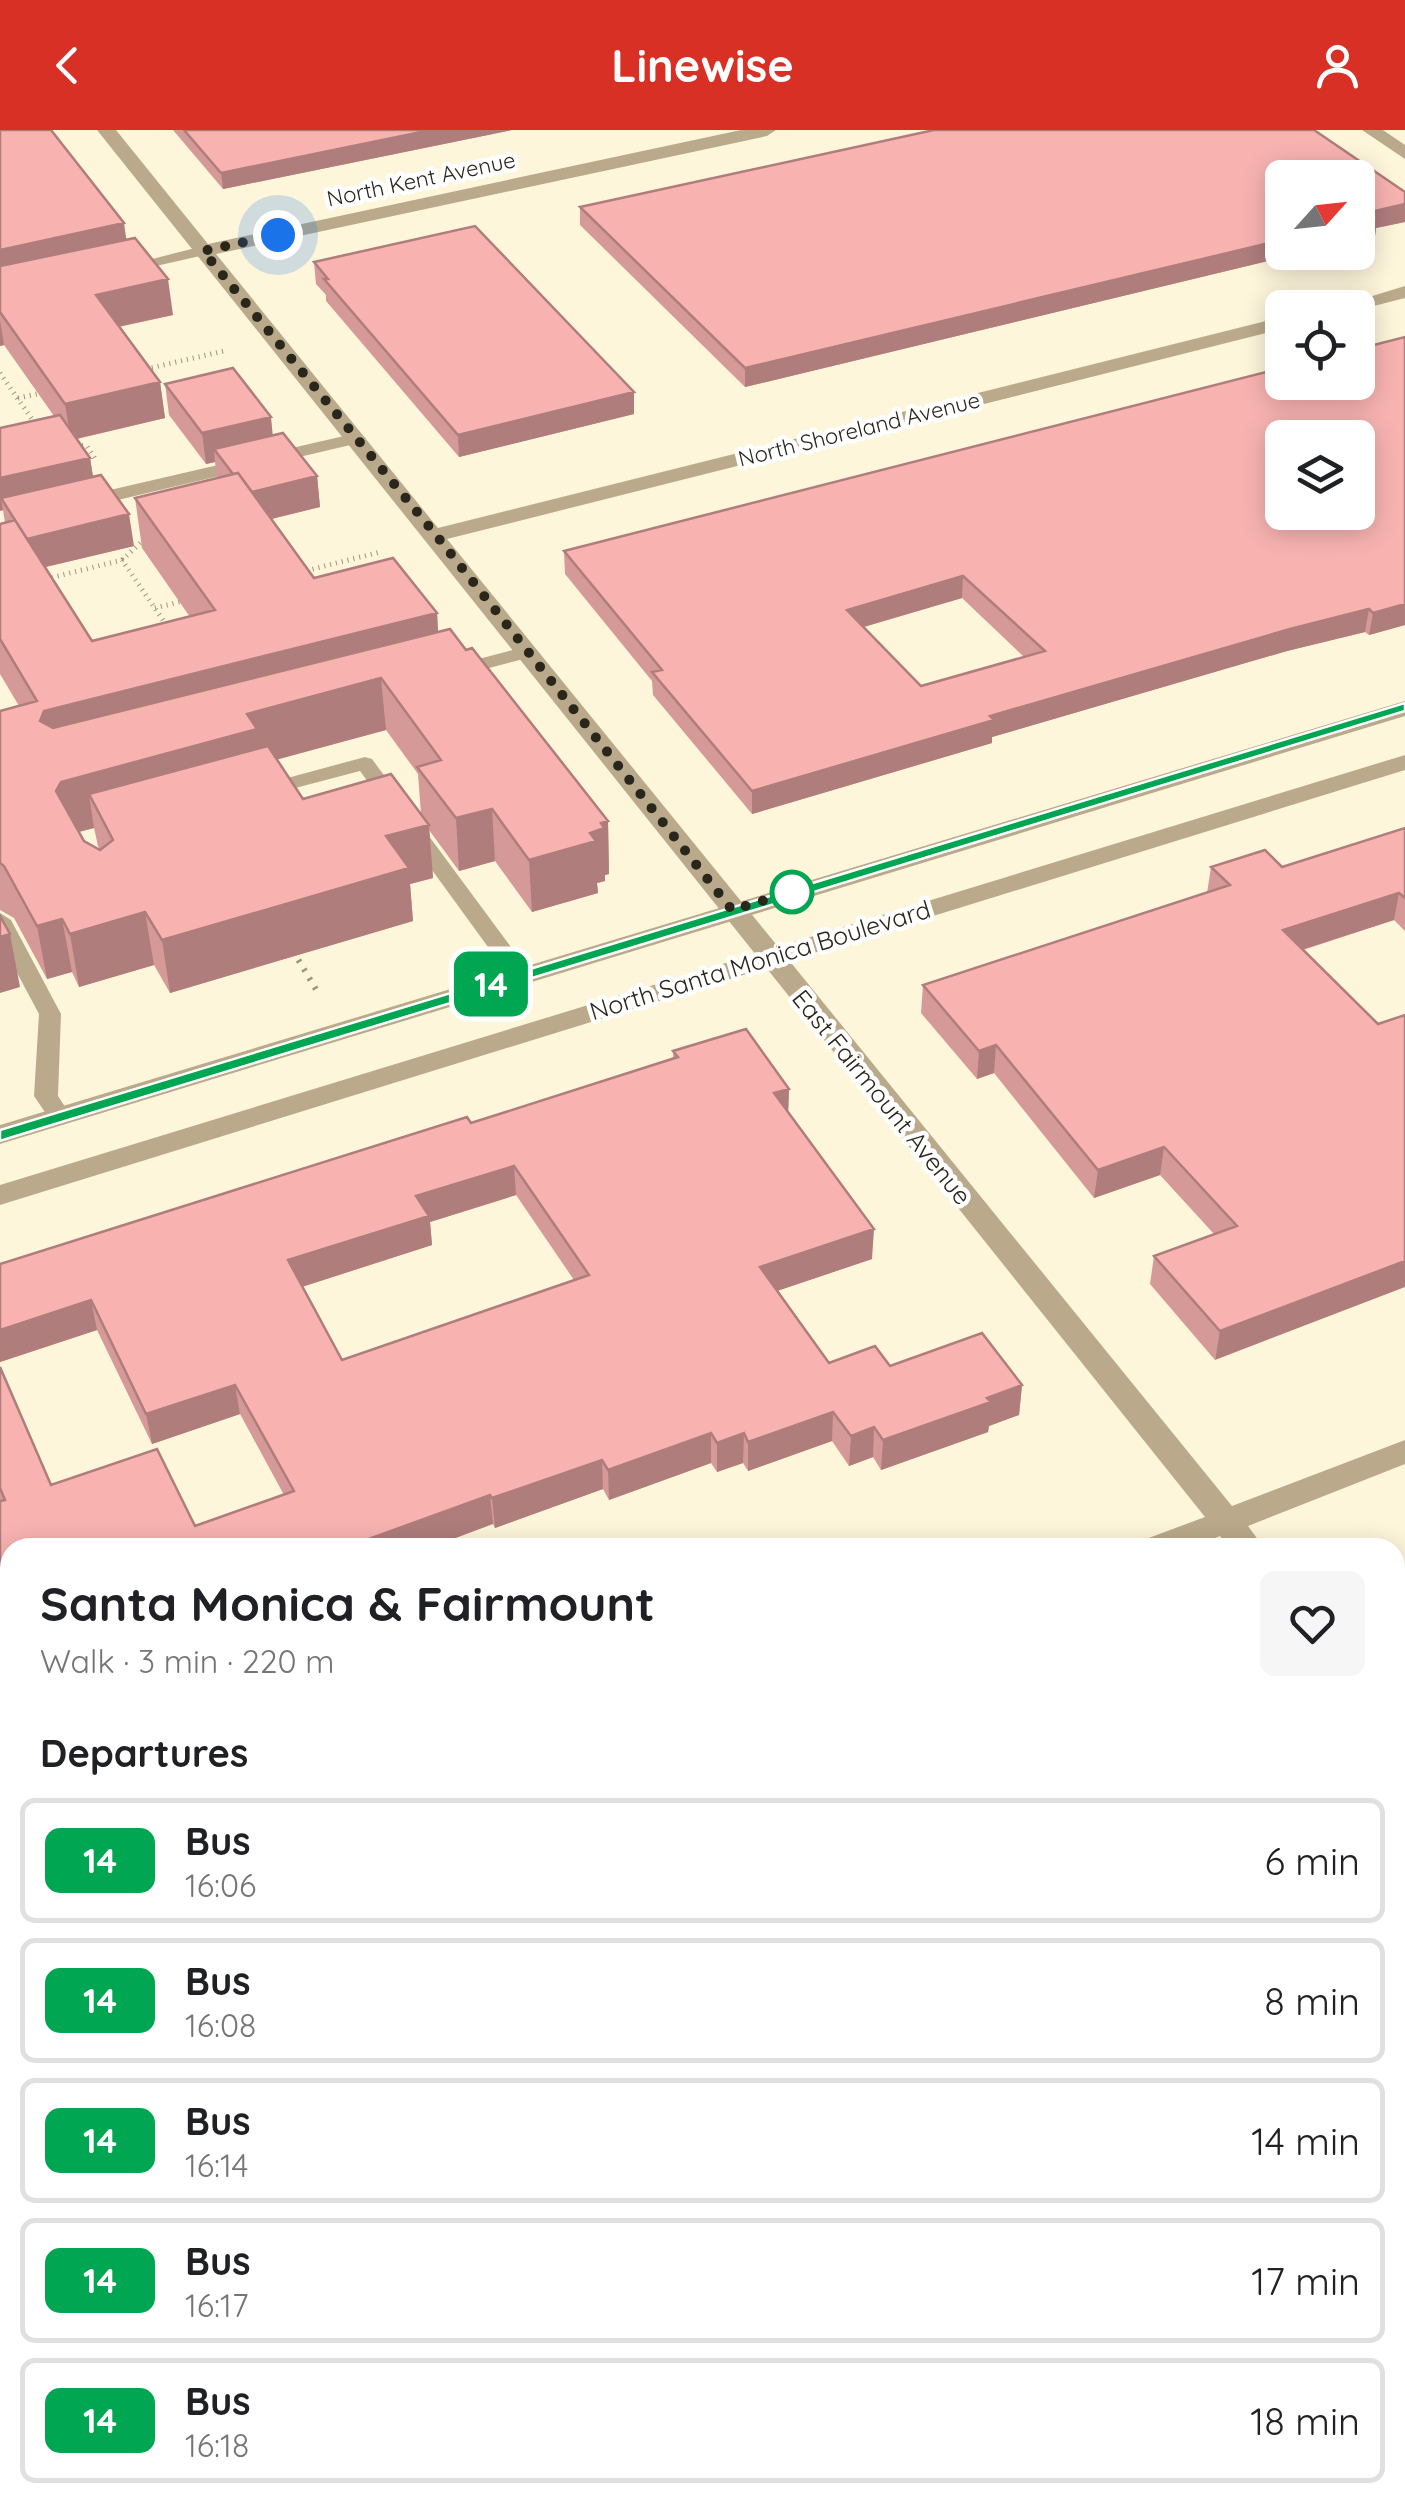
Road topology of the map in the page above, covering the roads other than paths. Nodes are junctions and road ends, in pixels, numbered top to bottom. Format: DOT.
graph roads {
  1 [pos="106,130"];
  2 [pos="767,130"];
  3 [pos="1371,130"];
  4 [pos="1405,153"];
  5 [pos="203,251"];
  6 [pos="115,270"];
  7 [pos="1405,292"];
  8 [pos="1375,300"];
  9 [pos="1265,326"];
  10 [pos="357,438"];
  11 [pos="67,506"];
  12 [pos="436,535"];
  13 [pos="528,652"];
  14 [pos="434,676"];
  15 [pos="1405,708"];
  16 [pos="1405,762"];
  17 [pos="232,799"];
  18 [pos="732,910"];
  19 [pos="0,920"];
  20 [pos="769,958"];
  21 [pos="520,975"];
  22 [pos="59,1116"];
  23 [pos="0,1134"];
  24 [pos="0,1195"];
  25 [pos="1405,1452"];
  26 [pos="1226,1521"];
  27 [pos="1183,1538"];
  28 [pos="1240,1538"];
  1 -- 5 [label="street, East Fairmount Avenue"];
  2 -- 5 [label="street, North Kent Avenue"];
  3 -- 4 [label="street"];
  5 -- 6 [label="lane"];
  5 -- 10 [label="street, East Fairmount Avenue"];
  7 -- 8 [label="street"];
  9 -- 12 [label="street, North Shoreland Avenue"];
  10 -- 11 [label="lane"];
  10 -- 12 [label="street, East Fairmount Avenue"];
  12 -- 13 [label="street, East Fairmount Avenue"];
  13 -- 14 [label="lane"];
  13 -- 18 [label="street, East Fairmount Avenue"];
  15 -- 18 [label="street"];
  16 -- 20 [label="street, North Santa Monica Boulevard"];
  17 -- 21 [label="lane"];
  18 -- 20 [label="street, East Fairmount Avenue"];
  18 -- 21 [label="street"];
  19 -- 22 [label="lane"];
  20 -- 24 [label="street, North Santa Monica Boulevard"];
  20 -- 26 [label="street, East Fairmount Avenue"];
  21 -- 22 [label="street"];
  22 -- 23 [label="street"];
  25 -- 26 [label="street"];
  26 -- 27 [label="street"];
  26 -- 28 [label="street, East Fairmount Avenue"];
}
